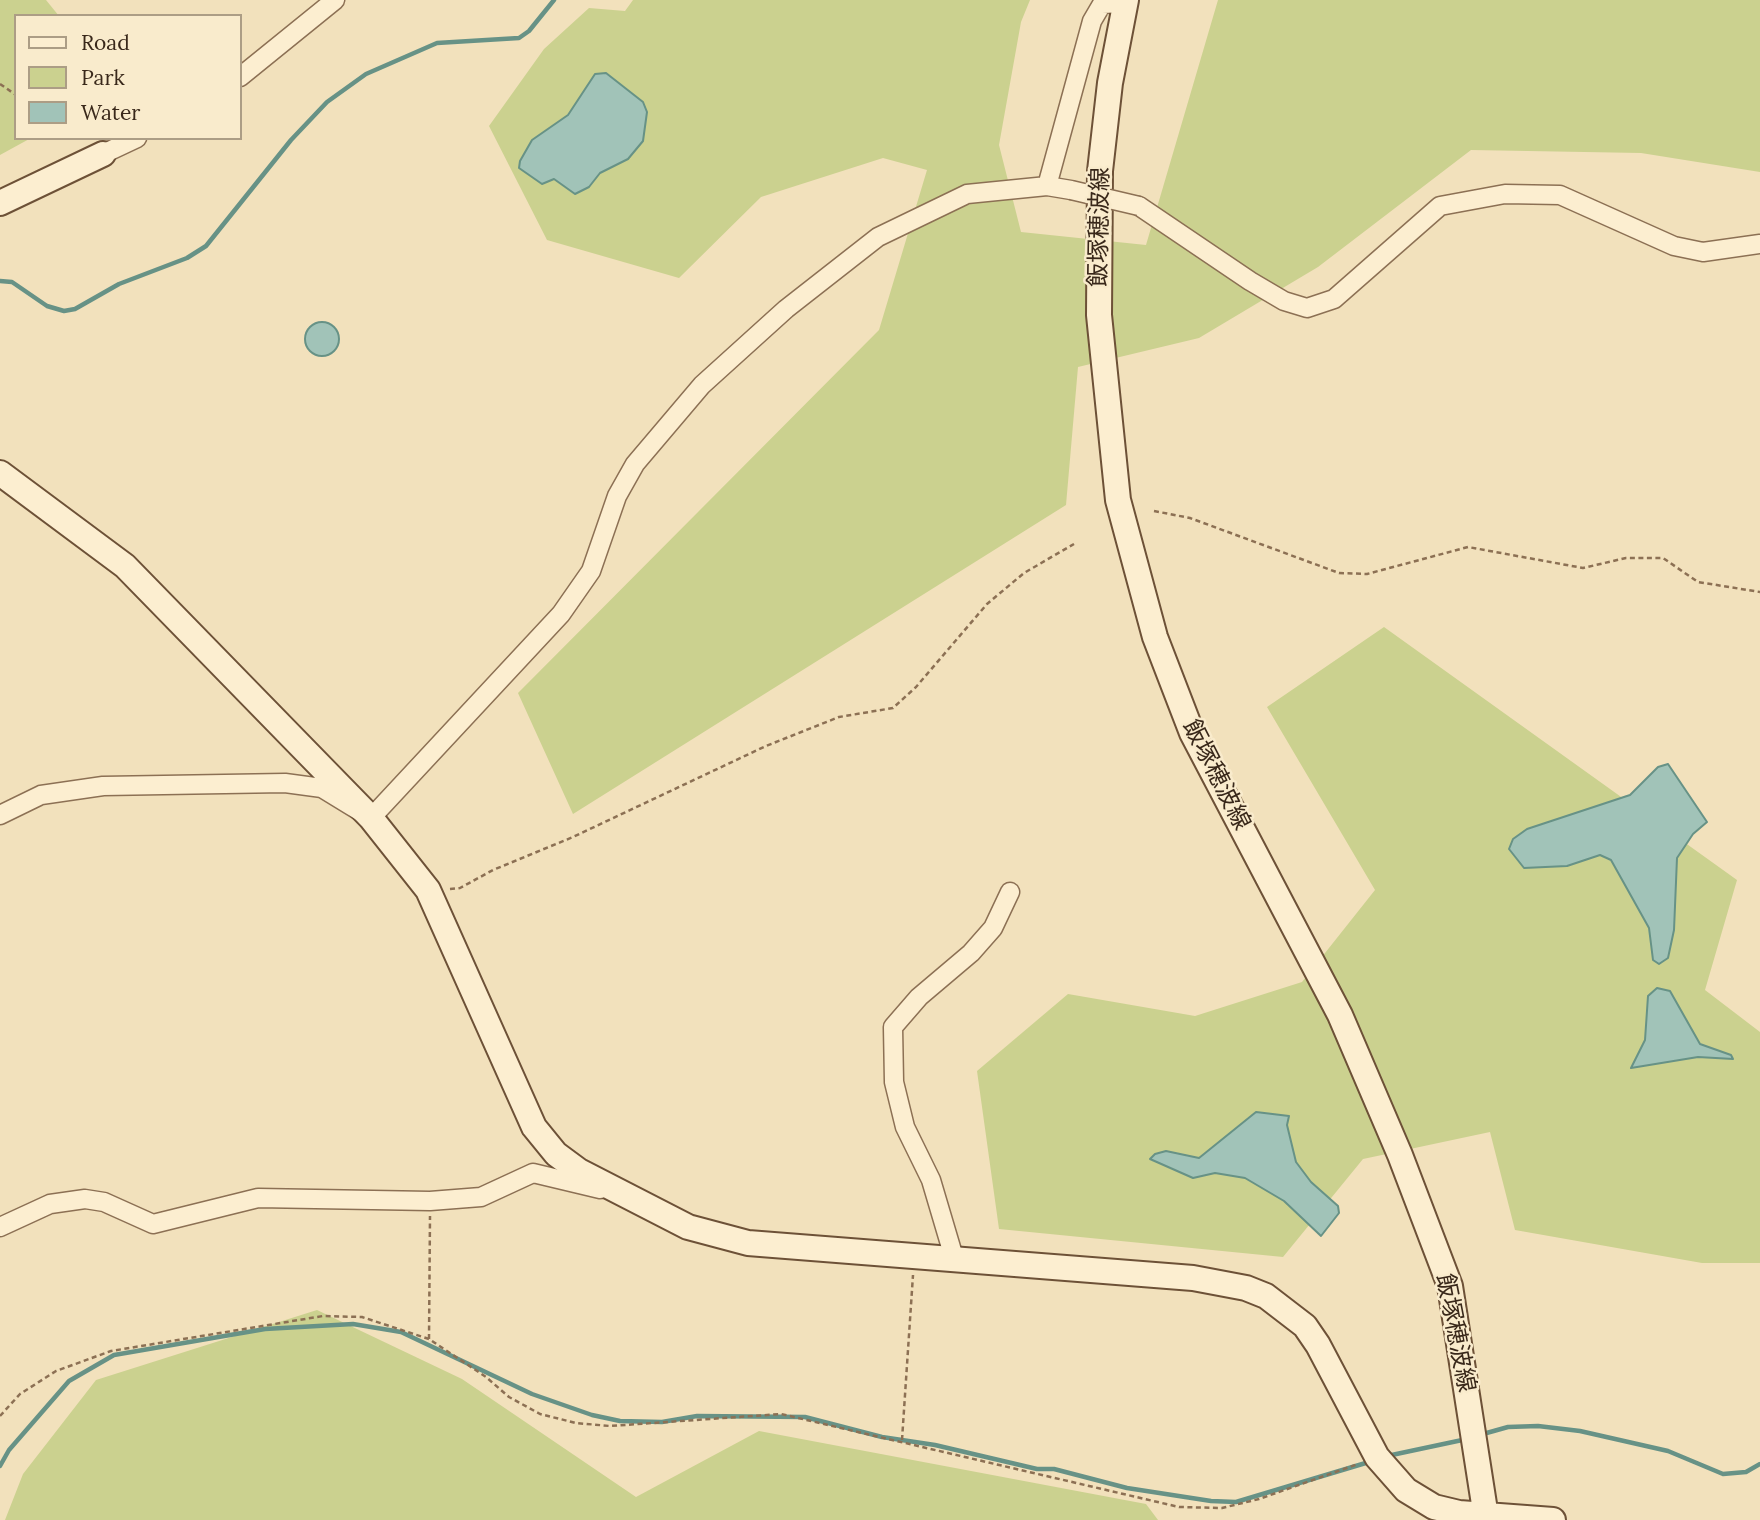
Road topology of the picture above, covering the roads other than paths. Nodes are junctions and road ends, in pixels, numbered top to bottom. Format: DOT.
graph roads {
  1 [pos="335,0"];
  2 [pos="1126,1"];
  3 [pos="242,75"];
  4 [pos="133,140"];
  5 [pos="103,154"];
  6 [pos="1047,186"];
  7 [pos="0,203"];
  8 [pos="1760,244"];
  9 [pos="0,474"];
  10 [pos="0,815"];
  11 [pos="371,818"];
  12 [pos="1010,892"];
  13 [pos="627,1196"];
  14 [pos="0,1227"];
  15 [pos="955,1261"];
  16 [pos="1486,1517"];
  17 [pos="1553,1520"];
  1 -- 3 [label="street"];
  2 -- 6 [label="street"];
  2 -- 16 [label="street, 飯塚穂波線"];
  4 -- 5 [label="street"];
  5 -- 7 [label="street"];
  6 -- 8 [label="street, bridge"];
  6 -- 11 [label="street"];
  9 -- 11 [label="street"];
  10 -- 11 [label="street"];
  11 -- 13 [label="street"];
  12 -- 15 [label="street"];
  13 -- 14 [label="street"];
  13 -- 15 [label="street"];
  15 -- 16 [label="street"];
  16 -- 17 [label="street"];
}
